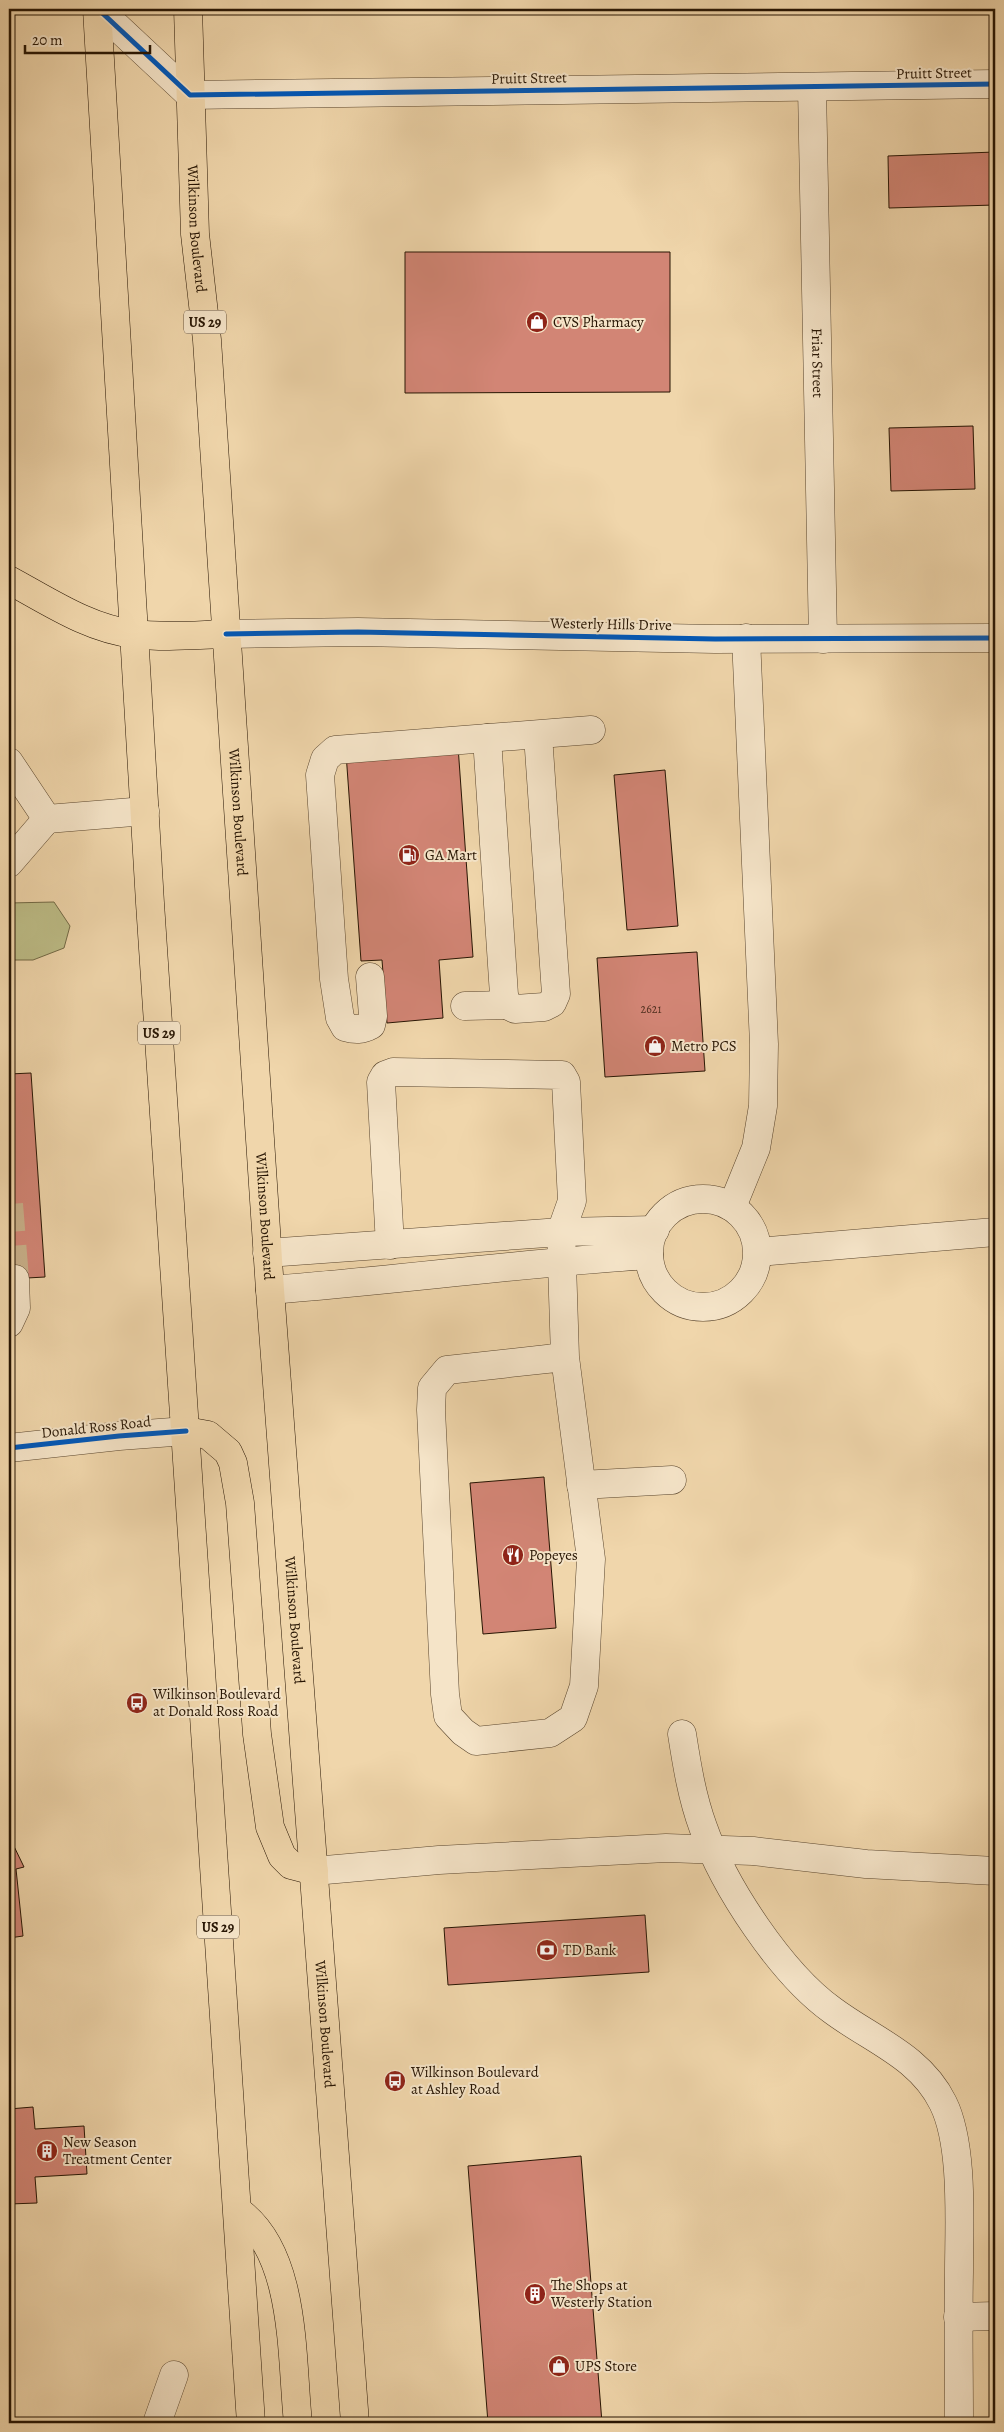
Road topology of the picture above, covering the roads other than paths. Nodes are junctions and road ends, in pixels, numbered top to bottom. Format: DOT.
graph roads {
  1 [pos="97,9"];
  2 [pos="188,9"];
  3 [pos="995,84"];
  4 [pos="812,88"];
  5 [pos="190,94"];
  6 [pos="9,580"];
  7 [pos="134,634"];
  8 [pos="226,634"];
  9 [pos="746,638"];
  10 [pos="995,638"];
  11 [pos="823,639"];
  12 [pos="591,730"];
  13 [pos="538,735"];
  14 [pos="487,738"];
  15 [pos="9,762"];
  16 [pos="145,811"];
  17 [pos="47,819"];
  18 [pos="9,862"];
  19 [pos="370,977"];
  20 [pos="508,1005"];
  21 [pos="465,1006"];
  22 [pos="732,1207"];
  23 [pos="561,1232"];
  24 [pos="995,1232"];
  25 [pos="652,1243"];
  26 [pos="390,1245"];
  27 [pos="758,1252"];
  28 [pos="268,1253"];
  29 [pos="562,1261"];
  30 [pos="15,1279"];
  31 [pos="270,1290"];
  32 [pos="9,1323"];
  33 [pos="565,1357"];
  34 [pos="186,1432"];
  35 [pos="9,1448"];
  36 [pos="672,1480"];
  37 [pos="581,1485"];
  38 [pos="682,1734"];
  39 [pos="712,1850"];
  40 [pos="995,1870"];
  41 [pos="314,1871"];
  42 [pos="238,2212"];
  43 [pos="995,2316"];
  44 [pos="958,2317"];
  45 [pos="174,2374"];
  46 [pos="157,2423"];
  47 [pos="251,2423"];
  48 [pos="298,2423"];
  49 [pos="355,2423"];
  50 [pos="959,2423"];
  1 -- 5 [label="street"];
  1 -- 7 [label="main road, US 29"];
  2 -- 5 [label="main road, Wilkinson Boulevard / US 29"];
  3 -- 4 [label="street, Pruitt Street"];
  4 -- 5 [label="street, Pruitt Street"];
  4 -- 11 [label="street, Friar Street"];
  5 -- 8 [label="main road, Wilkinson Boulevard / US 29"];
  6 -- 7 [label="main road, Westerly Hills Drive"];
  7 -- 8 [label="main road, Westerly Hills Drive"];
  7 -- 16 [label="main road, US 29"];
  8 -- 9 [label="street, Westerly Hills Drive"];
  8 -- 28 [label="main road, Wilkinson Boulevard / US 29"];
  9 -- 11 [label="street, Westerly Hills Drive"];
  9 -- 22 [label="street"];
  10 -- 11 [label="street, Westerly Hills Drive"];
  12 -- 13 [label="street"];
  13 -- 14 [label="street"];
  13 -- 20 [label="street"];
  14 -- 19 [label="street"];
  14 -- 20 [label="street"];
  15 -- 17 [label="street"];
  16 -- 17 [label="street"];
  16 -- 34 [label="main road, US 29"];
  17 -- 18 [label="street"];
  20 -- 21 [label="street"];
  22 -- 25 [label="street"];
  22 -- 27 [label="street"];
  23 -- 25 [label="street"];
  23 -- 26 [label="street"];
  23 -- 26 [label="street"];
  23 -- 29 [label="street"];
  24 -- 27 [label="street"];
  25 -- 27 [label="street"];
  25 -- 29 [label="street"];
  26 -- 28 [label="street"];
  28 -- 31 [label="main road, Wilkinson Boulevard / US 29"];
  29 -- 31 [label="street"];
  29 -- 33 [label="street"];
  30 -- 32 [label="street"];
  31 -- 41 [label="main road, Wilkinson Boulevard / US 29"];
  33 -- 37 [label="street"];
  33 -- 37 [label="street"];
  34 -- 35 [label="street, Donald Ross Road"];
  34 -- 41 [label="main road"];
  34 -- 42 [label="main road, US 29"];
  36 -- 37 [label="street"];
  38 -- 39 [label="street"];
  39 -- 40 [label="street"];
  39 -- 41 [label="street"];
  39 -- 44 [label="street"];
  41 -- 49 [label="main road, Wilkinson Boulevard / US 29"];
  42 -- 47 [label="main road, US 29"];
  42 -- 48 [label="main road"];
  43 -- 44 [label="street"];
  44 -- 50 [label="street"];
  45 -- 46 [label="street"];
}
